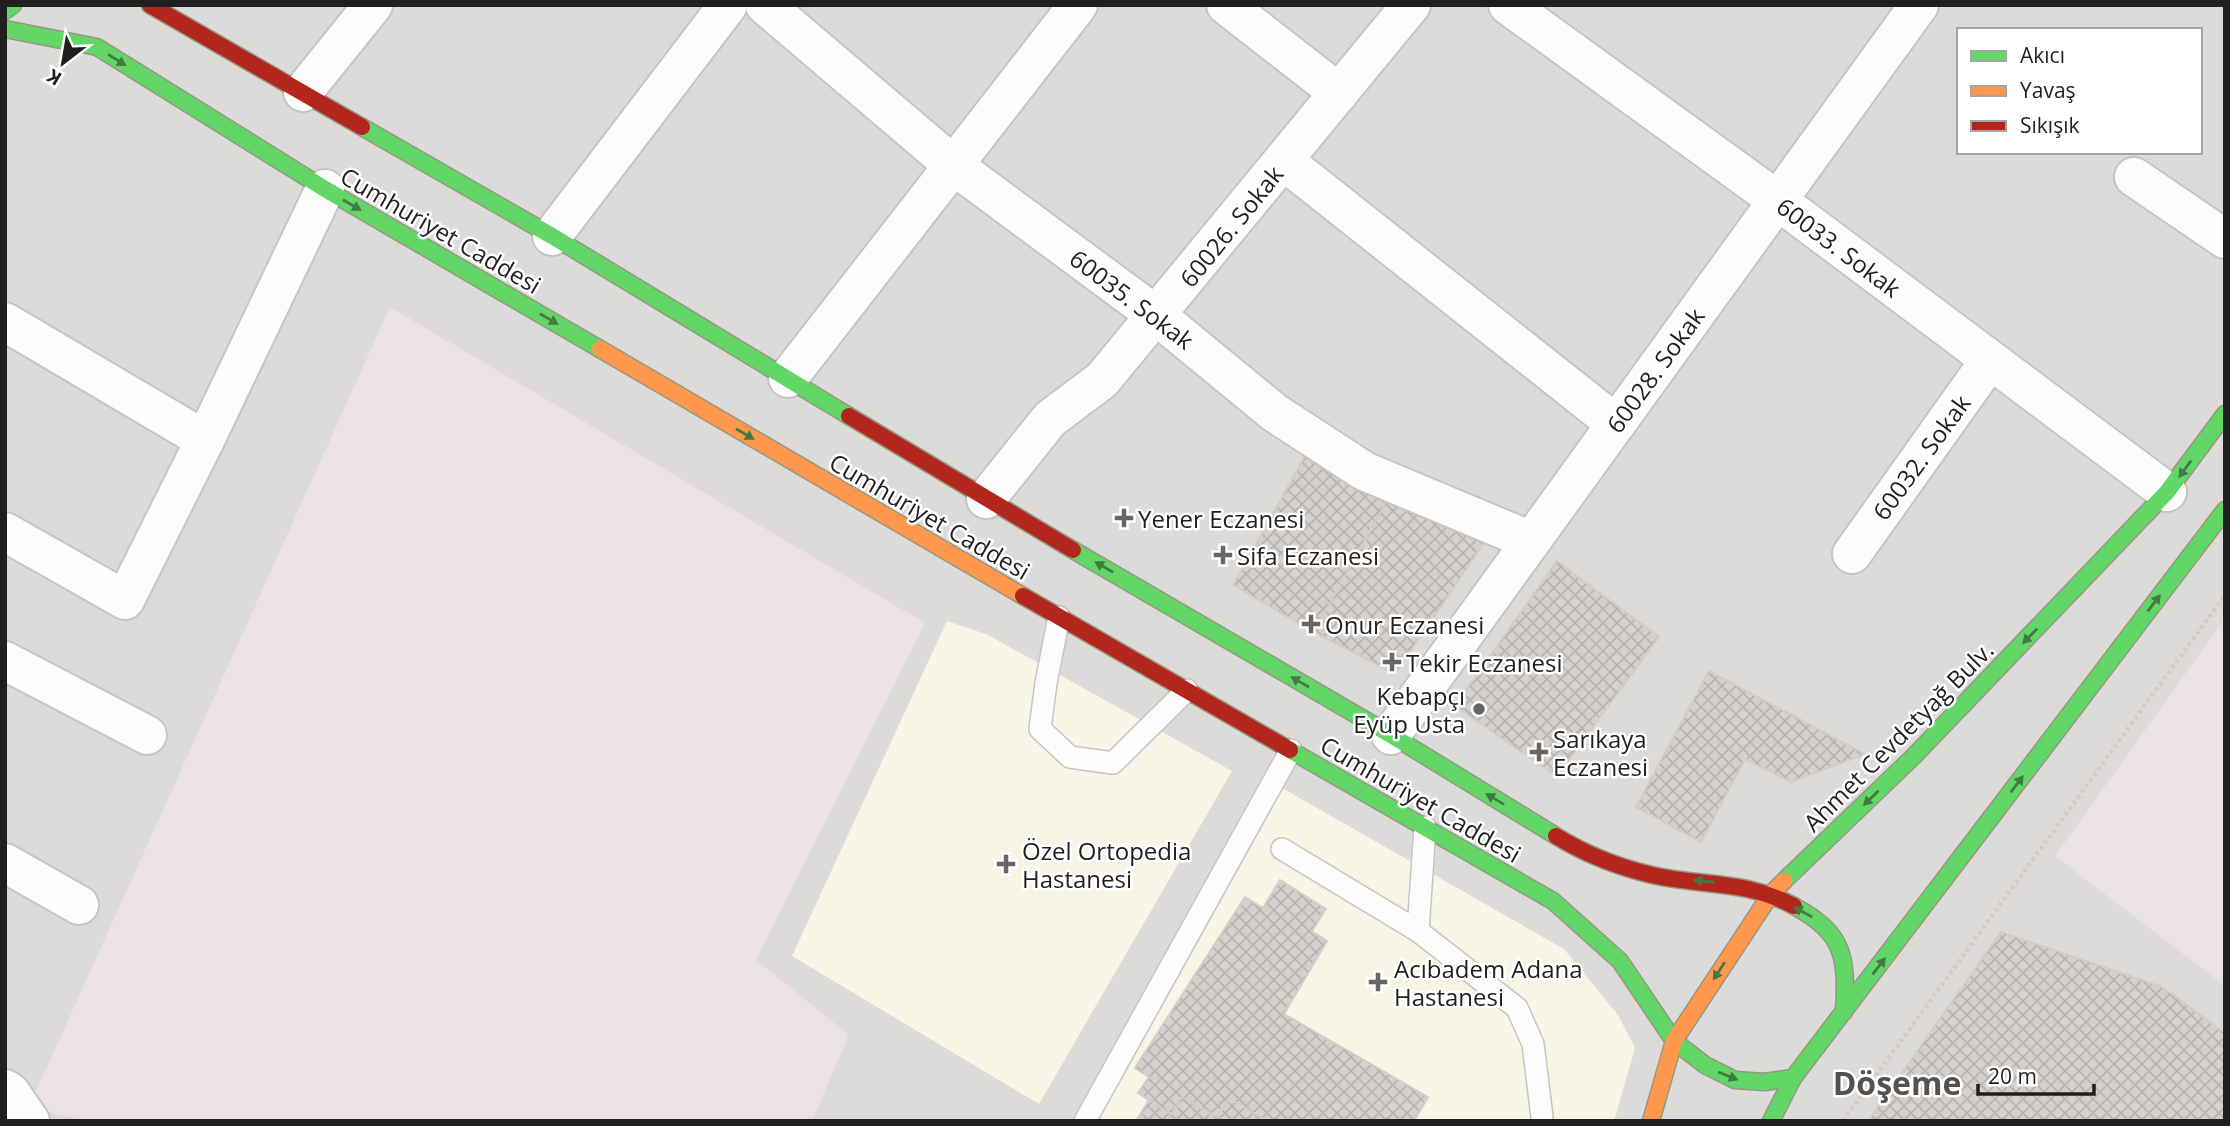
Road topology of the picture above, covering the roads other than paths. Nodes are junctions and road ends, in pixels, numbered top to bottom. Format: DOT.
graph roads {
  1 [pos="13,5"];
  2 [pos="150,5"];
  3 [pos="373,5"];
  4 [pos="728,5"];
  5 [pos="765,5"];
  6 [pos="1078,5"];
  7 [pos="1226,5"];
  8 [pos="1411,5"];
  9 [pos="1508,5"];
  10 [pos="1919,5"];
  11 [pos="5,11"];
  12 [pos="5,29"];
  13 [pos="303,92"];
  14 [pos="1339,93"];
  15 [pos="1284,161"];
  16 [pos="953,165"];
  17 [pos="2134,177"];
  18 [pos="325,189"];
  19 [pos="1777,200"];
  20 [pos="552,236"];
  21 [pos="2225,239"];
  22 [pos="1157,316"];
  23 [pos="5,322"];
  24 [pos="1990,360"];
  25 [pos="788,378"];
  26 [pos="2225,414"];
  27 [pos="1616,424"];
  28 [pos="205,440"];
  29 [pos="2167,492"];
  30 [pos="986,499"];
  31 [pos="2225,510"];
  32 [pos="5,532"];
  33 [pos="1531,541"];
  34 [pos="1852,554"];
  35 [pos="1059,617"];
  36 [pos="5,661"];
  37 [pos="1187,690"];
  38 [pos="147,735"];
  39 [pos="1391,735"];
  40 [pos="1291,750"];
  41 [pos="1425,827"];
  42 [pos="1282,849"];
  43 [pos="5,863"];
  44 [pos="1771,894"];
  45 [pos="79,905"];
  46 [pos="1418,931"];
  47 [pos="1844,1012"];
  48 [pos="1674,1041"];
  49 [pos="1793,1078"];
  50 [pos="5,1089"];
  51 [pos="1547,1119"];
  52 [pos="30,1121"];
  53 [pos="1085,1121"];
  54 [pos="1651,1121"];
  55 [pos="1771,1121"];
  1 -- 11 [label="main road"];
  2 -- 13 [label="main road, Cumhuriyet Caddesi"];
  3 -- 13 [label="street"];
  4 -- 20 [label="street"];
  5 -- 16 [label="street, 60035. Sokak"];
  6 -- 16 [label="street"];
  7 -- 14 [label="street"];
  8 -- 14 [label="street, 60026. Sokak"];
  9 -- 19 [label="street, 60033. Sokak"];
  10 -- 19 [label="street, 60028. Sokak"];
  12 -- 18 [label="main road, Cumhuriyet Caddesi, one-way"];
  13 -- 20 [label="main road, Cumhuriyet Caddesi"];
  14 -- 15 [label="street, 60026. Sokak"];
  15 -- 22 [label="street, 60026. Sokak"];
  15 -- 27 [label="street"];
  16 -- 22 [label="street, 60035. Sokak"];
  16 -- 25 [label="street"];
  17 -- 21 [label="street"];
  18 -- 28 [label="street"];
  18 -- 35 [label="main road, Cumhuriyet Caddesi, one-way"];
  19 -- 24 [label="street, 60033. Sokak"];
  19 -- 27 [label="street, 60028. Sokak"];
  20 -- 25 [label="main road, Cumhuriyet Caddesi"];
  22 -- 30 [label="street, 60026. Sokak"];
  22 -- 33 [label="street, 60035. Sokak"];
  23 -- 28 [label="street"];
  24 -- 29 [label="street, 60033. Sokak"];
  24 -- 34 [label="street, 60032. Sokak"];
  25 -- 30 [label="main road, Cumhuriyet Caddesi"];
  26 -- 29 [label="main road, Ahmet Cevdetyağ Bulv., one-way"];
  27 -- 33 [label="street, 60028. Sokak"];
  28 -- 32 [label="street"];
  29 -- 44 [label="main road, Ahmet Cevdetyağ Bulv., one-way"];
  39 -- 30 [label="main road, Cumhuriyet Caddesi, one-way"];
  47 -- 31 [label="main road, one-way"];
  33 -- 39 [label="street, 60028. Sokak"];
  35 -- 37 [label="main road, Cumhuriyet Caddesi"];
  35 -- 37 [label="lane"];
  36 -- 38 [label="street"];
  37 -- 40 [label="main road, Cumhuriyet Caddesi"];
  44 -- 39 [label="main road, Cumhuriyet Caddesi, one-way"];
  40 -- 41 [label="main road, Cumhuriyet Caddesi"];
  40 -- 53 [label="lane"];
  41 -- 46 [label="lane"];
  41 -- 48 [label="main road, Cumhuriyet Caddesi"];
  42 -- 46 [label="lane"];
  43 -- 45 [label="street"];
  47 -- 44 [label="main road, Cumhuriyet Caddesi, one-way"];
  44 -- 48 [label="main road, Ahmet Cevdetyağ Bulv., one-way"];
  46 -- 51 [label="lane"];
  47 -- 49 [label="main road"];
  48 -- 49 [label="main road, Cumhuriyet Caddesi, one-way"];
  48 -- 54 [label="main road, Ahmet Cevdetyağ Bulv."];
  49 -- 55 [label="main road"];
  50 -- 52 [label="street"];
}
